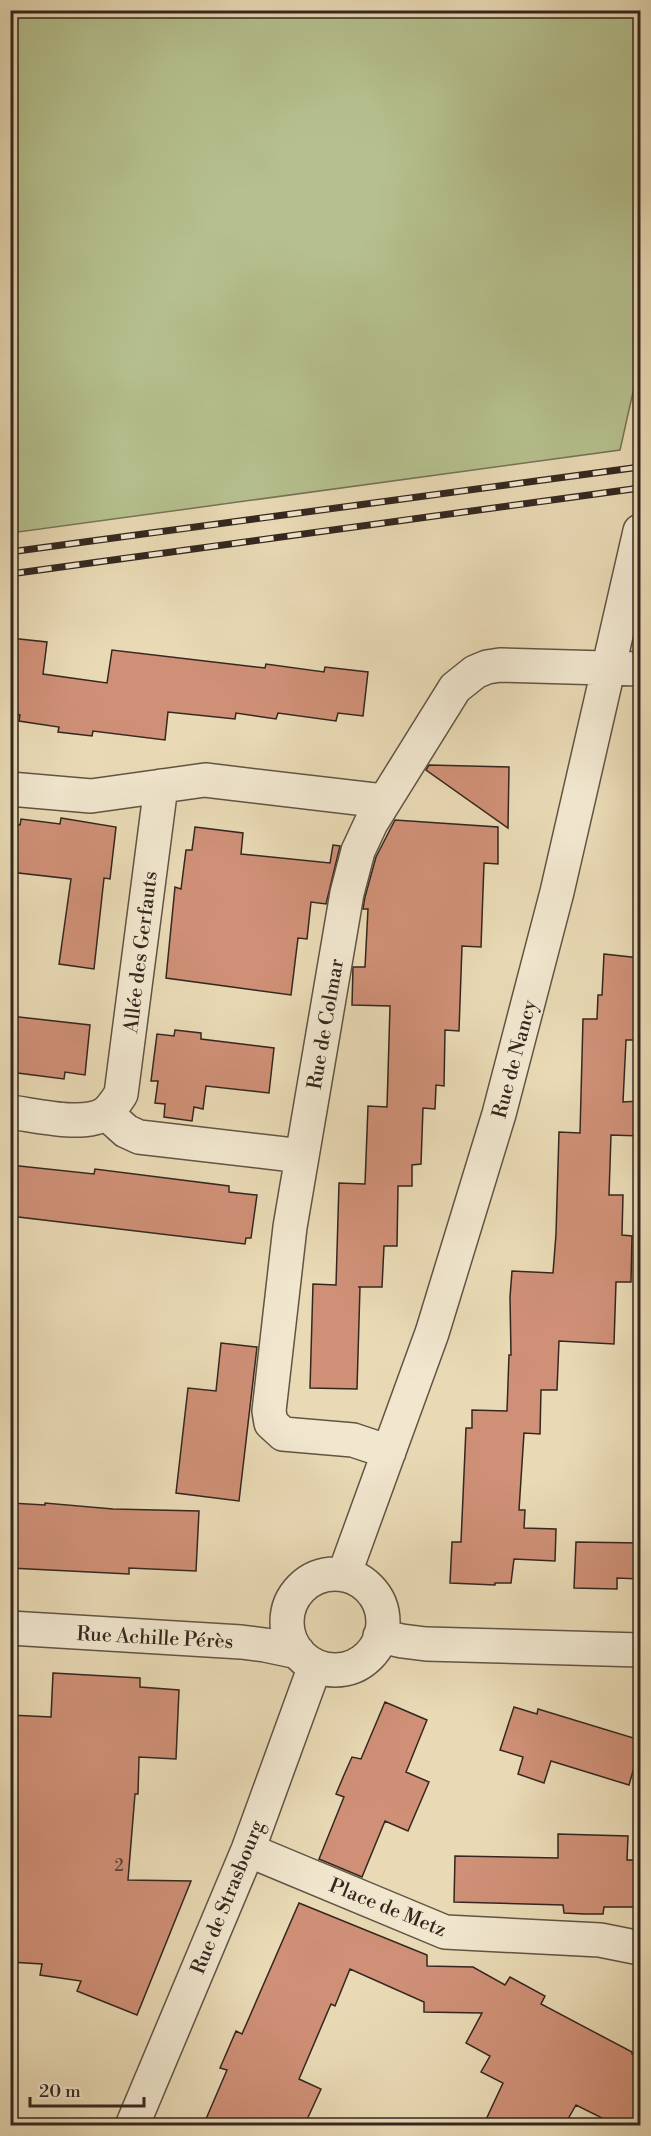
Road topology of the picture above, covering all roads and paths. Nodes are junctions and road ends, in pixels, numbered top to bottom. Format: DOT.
graph roads {
  1 [pos="640,531"];
  2 [pos="625,669"];
  3 [pos="161,786"];
  4 [pos="10,789"];
  5 [pos="383,801"];
  6 [pos="10,1112"];
  7 [pos="106,1113"];
  8 [pos="302,1156"];
  9 [pos="389,1452"];
  10 [pos="344,1575"];
  11 [pos="10,1628"];
  12 [pos="380,1636"];
  13 [pos="640,1650"];
  14 [pos="307,1659"];
  15 [pos="248,1850"];
  16 [pos="640,1948"];
  17 [pos="132,2126"];
  1 -- 2 [label="street, Rue de Nancy"];
  2 -- 5 [label="street, Rue de Colmar"];
  2 -- 9 [label="street, Rue de Nancy"];
  3 -- 4 [label="street"];
  3 -- 5 [label="street"];
  3 -- 7 [label="street, Allée des Gerfauts"];
  5 -- 8 [label="street, Rue de Colmar"];
  6 -- 7 [label="street"];
  7 -- 8 [label="street"];
  8 -- 9 [label="street, Rue de Colmar"];
  9 -- 10 [label="street, Rue de Nancy"];
  10 -- 12 [label="street"];
  10 -- 14 [label="street"];
  11 -- 14 [label="street, Rue Achille Pérès"];
  12 -- 13 [label="street"];
  12 -- 14 [label="street"];
  14 -- 15 [label="street, Rue de Strasbourg"];
  15 -- 16 [label="street, Place de Metz"];
  15 -- 17 [label="street, Rue de Strasbourg"];
}
